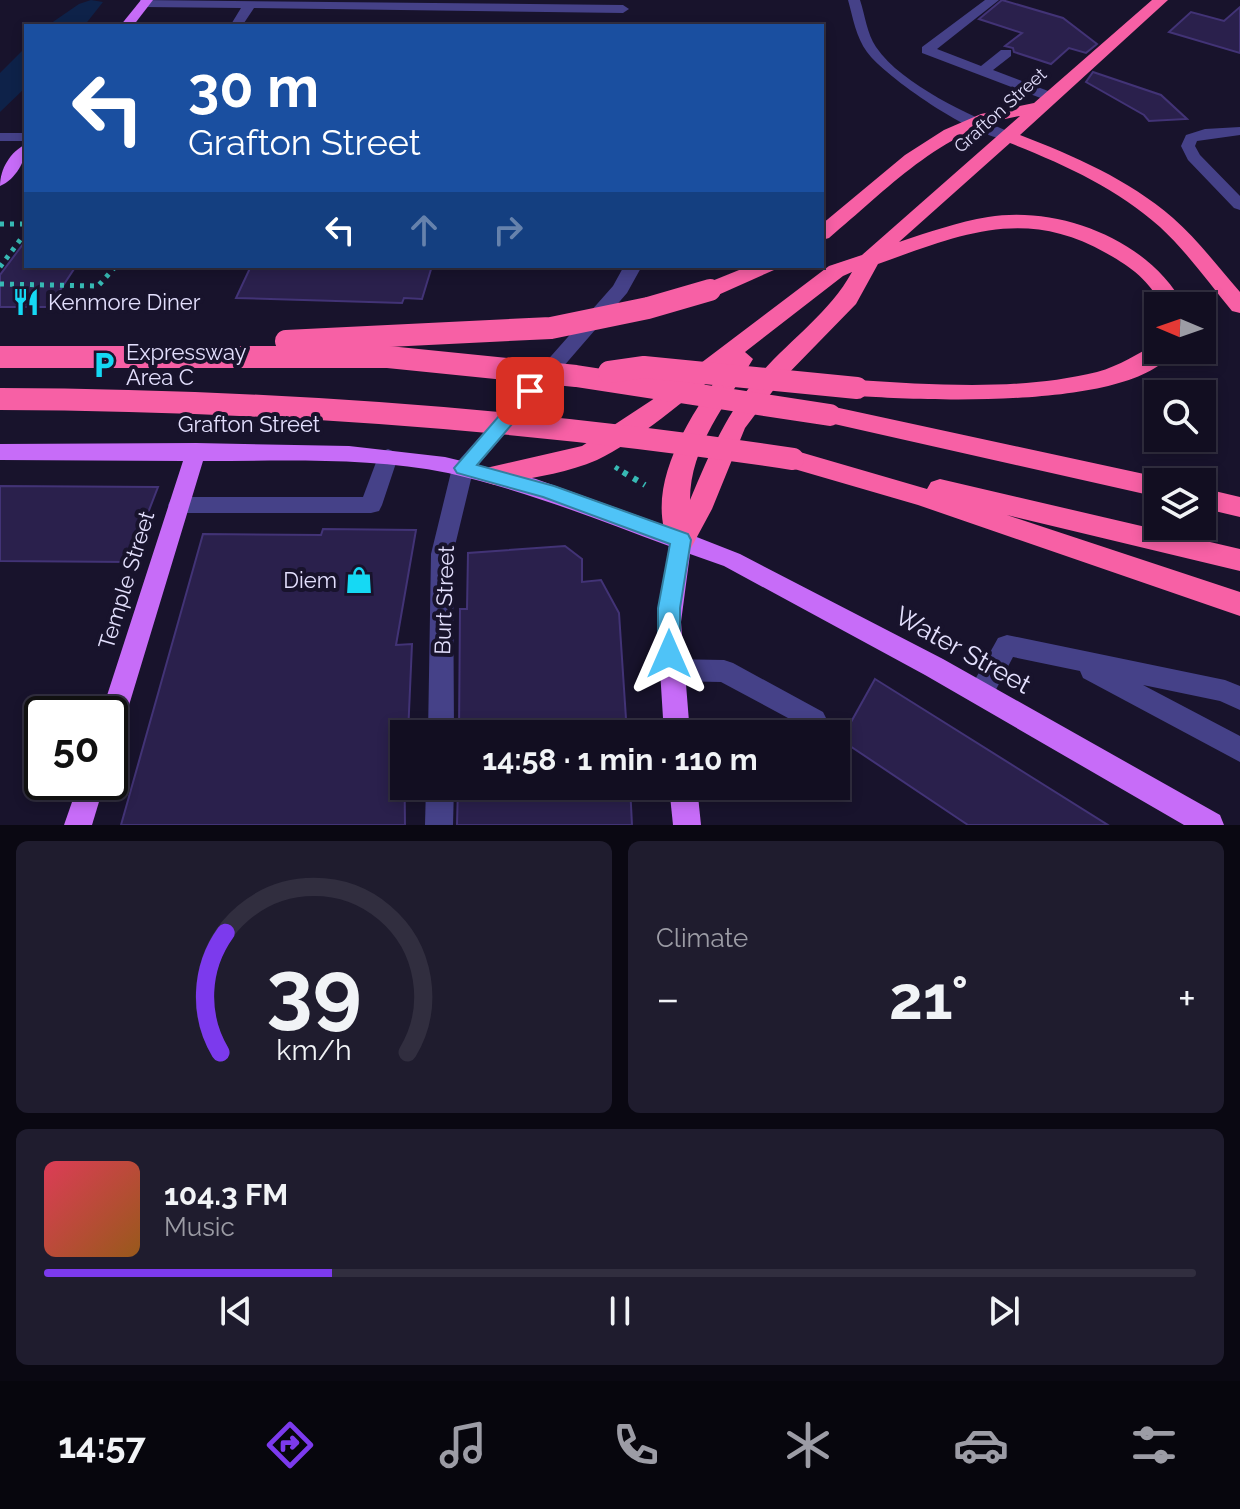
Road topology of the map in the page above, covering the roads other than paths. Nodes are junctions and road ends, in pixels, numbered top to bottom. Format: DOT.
graph roads {
  1 [pos="854,0"];
  2 [pos="993,0"];
  3 [pos="1161,0"];
  4 [pos="146,1"];
  5 [pos="250,4"];
  6 [pos="543,8"];
  7 [pos="623,9"];
  8 [pos="128,24"];
  9 [pos="237,24"];
  10 [pos="539,24"];
  11 [pos="1006,53"];
  12 [pos="983,71"];
  13 [pos="1045,102"];
  14 [pos="972,122"];
  15 [pos="1240,131"];
  16 [pos="1007,136"];
  17 [pos="0,137"];
  18 [pos="24,137"];
  19 [pos="20,163"];
  20 [pos="0,181"];
  21 [pos="1240,205"];
  22 [pos="824,232"];
  23 [pos="871,257"];
  24 [pos="632,268"];
  25 [pos="762,268"];
  26 [pos="1164,292"];
  27 [pos="1240,306"];
  28 [pos="775,317"];
  29 [pos="0,357"];
  30 [pos="29,357"];
  31 [pos="1144,364"];
  32 [pos="576,376"];
  33 [pos="0,399"];
  34 [pos="196,451"];
  35 [pos="0,452"];
  36 [pos="388,457"];
  37 [pos="793,459"];
  38 [pos="463,468"];
  39 [pos="495,475"];
  40 [pos="1144,484"];
  41 [pos="1216,501"];
  42 [pos="179,505"];
  43 [pos="1240,507"];
  44 [pos="681,540"];
  45 [pos="1240,560"];
  46 [pos="1240,604"];
  47 [pos="1071,658"];
  48 [pos="670,670"];
  49 [pos="981,693"];
  50 [pos="119,696"];
  51 [pos="1240,699"];
  52 [pos="441,720"];
  53 [pos="675,720"];
  54 [pos="814,720"];
  55 [pos="1240,750"];
  56 [pos="86,800"];
  57 [pos="440,800"];
  58 [pos="684,800"];
  59 [pos="78,825"];
  60 [pos="439,825"];
  61 [pos="687,825"];
  62 [pos="1210,825"];
  1 -- 14 [label="street"];
  2 -- 12 [label="street"];
  3 -- 13 [label="highway, Grafton Street"];
  4 -- 5 [label="street"];
  4 -- 8 [label="main road"];
  5 -- 6 [label="street"];
  5 -- 9 [label="street"];
  6 -- 7 [label="street"];
  6 -- 10 [label="street"];
  11 -- 12 [label="street"];
  12 -- 13 [label="street"];
  13 -- 14 [label="highway"];
  13 -- 16 [label="highway, Grafton Street"];
  14 -- 16 [label="street"];
  14 -- 22 [label="highway"];
  15 -- 21 [label="street"];
  16 -- 23 [label="highway, Grafton Street"];
  16 -- 27 [label="highway"];
  17 -- 18 [label="street"];
  19 -- 20 [label="main road"];
  23 -- 26 [label="highway"];
  23 -- 28 [label="highway, Grafton Street"];
  23 -- 44 [label="highway, Grafton Street"];
  24 -- 38 [label="street"];
  25 -- 30 [label="highway, bridge"];
  28 -- 39 [label="highway, Grafton Street"];
  28 -- 44 [label="highway, Grafton Street"];
  29 -- 30 [label="highway, bridge"];
  30 -- 32 [label="highway, bridge"];
  31 -- 32 [label="highway, bridge"];
  32 -- 40 [label="highway, bridge"];
  33 -- 37 [label="highway, bridge"];
  34 -- 35 [label="main road, Grafton Street"];
  34 -- 36 [label="main road, Grafton Street"];
  34 -- 42 [label="main road, Temple Street"];
  36 -- 38 [label="main road, Grafton Street"];
  36 -- 42 [label="street"];
  37 -- 45 [label="highway"];
  37 -- 46 [label="highway"];
  38 -- 39 [label="main road, Grafton Street"];
  38 -- 52 [label="street, Burt Street"];
  39 -- 44 [label="main road, Grafton Street"];
  41 -- 43 [label="highway"];
  42 -- 50 [label="main road, Temple Street"];
  44 -- 48 [label="main road"];
  44 -- 49 [label="main road, Water Street"];
  47 -- 49 [label="street"];
  47 -- 51 [label="street"];
  47 -- 55 [label="street"];
  48 -- 53 [label="main road"];
  48 -- 54 [label="street"];
  49 -- 62 [label="main road, Water Street"];
  56 -- 59 [label="main road"];
  57 -- 60 [label="street"];
  58 -- 61 [label="main road"];
}
